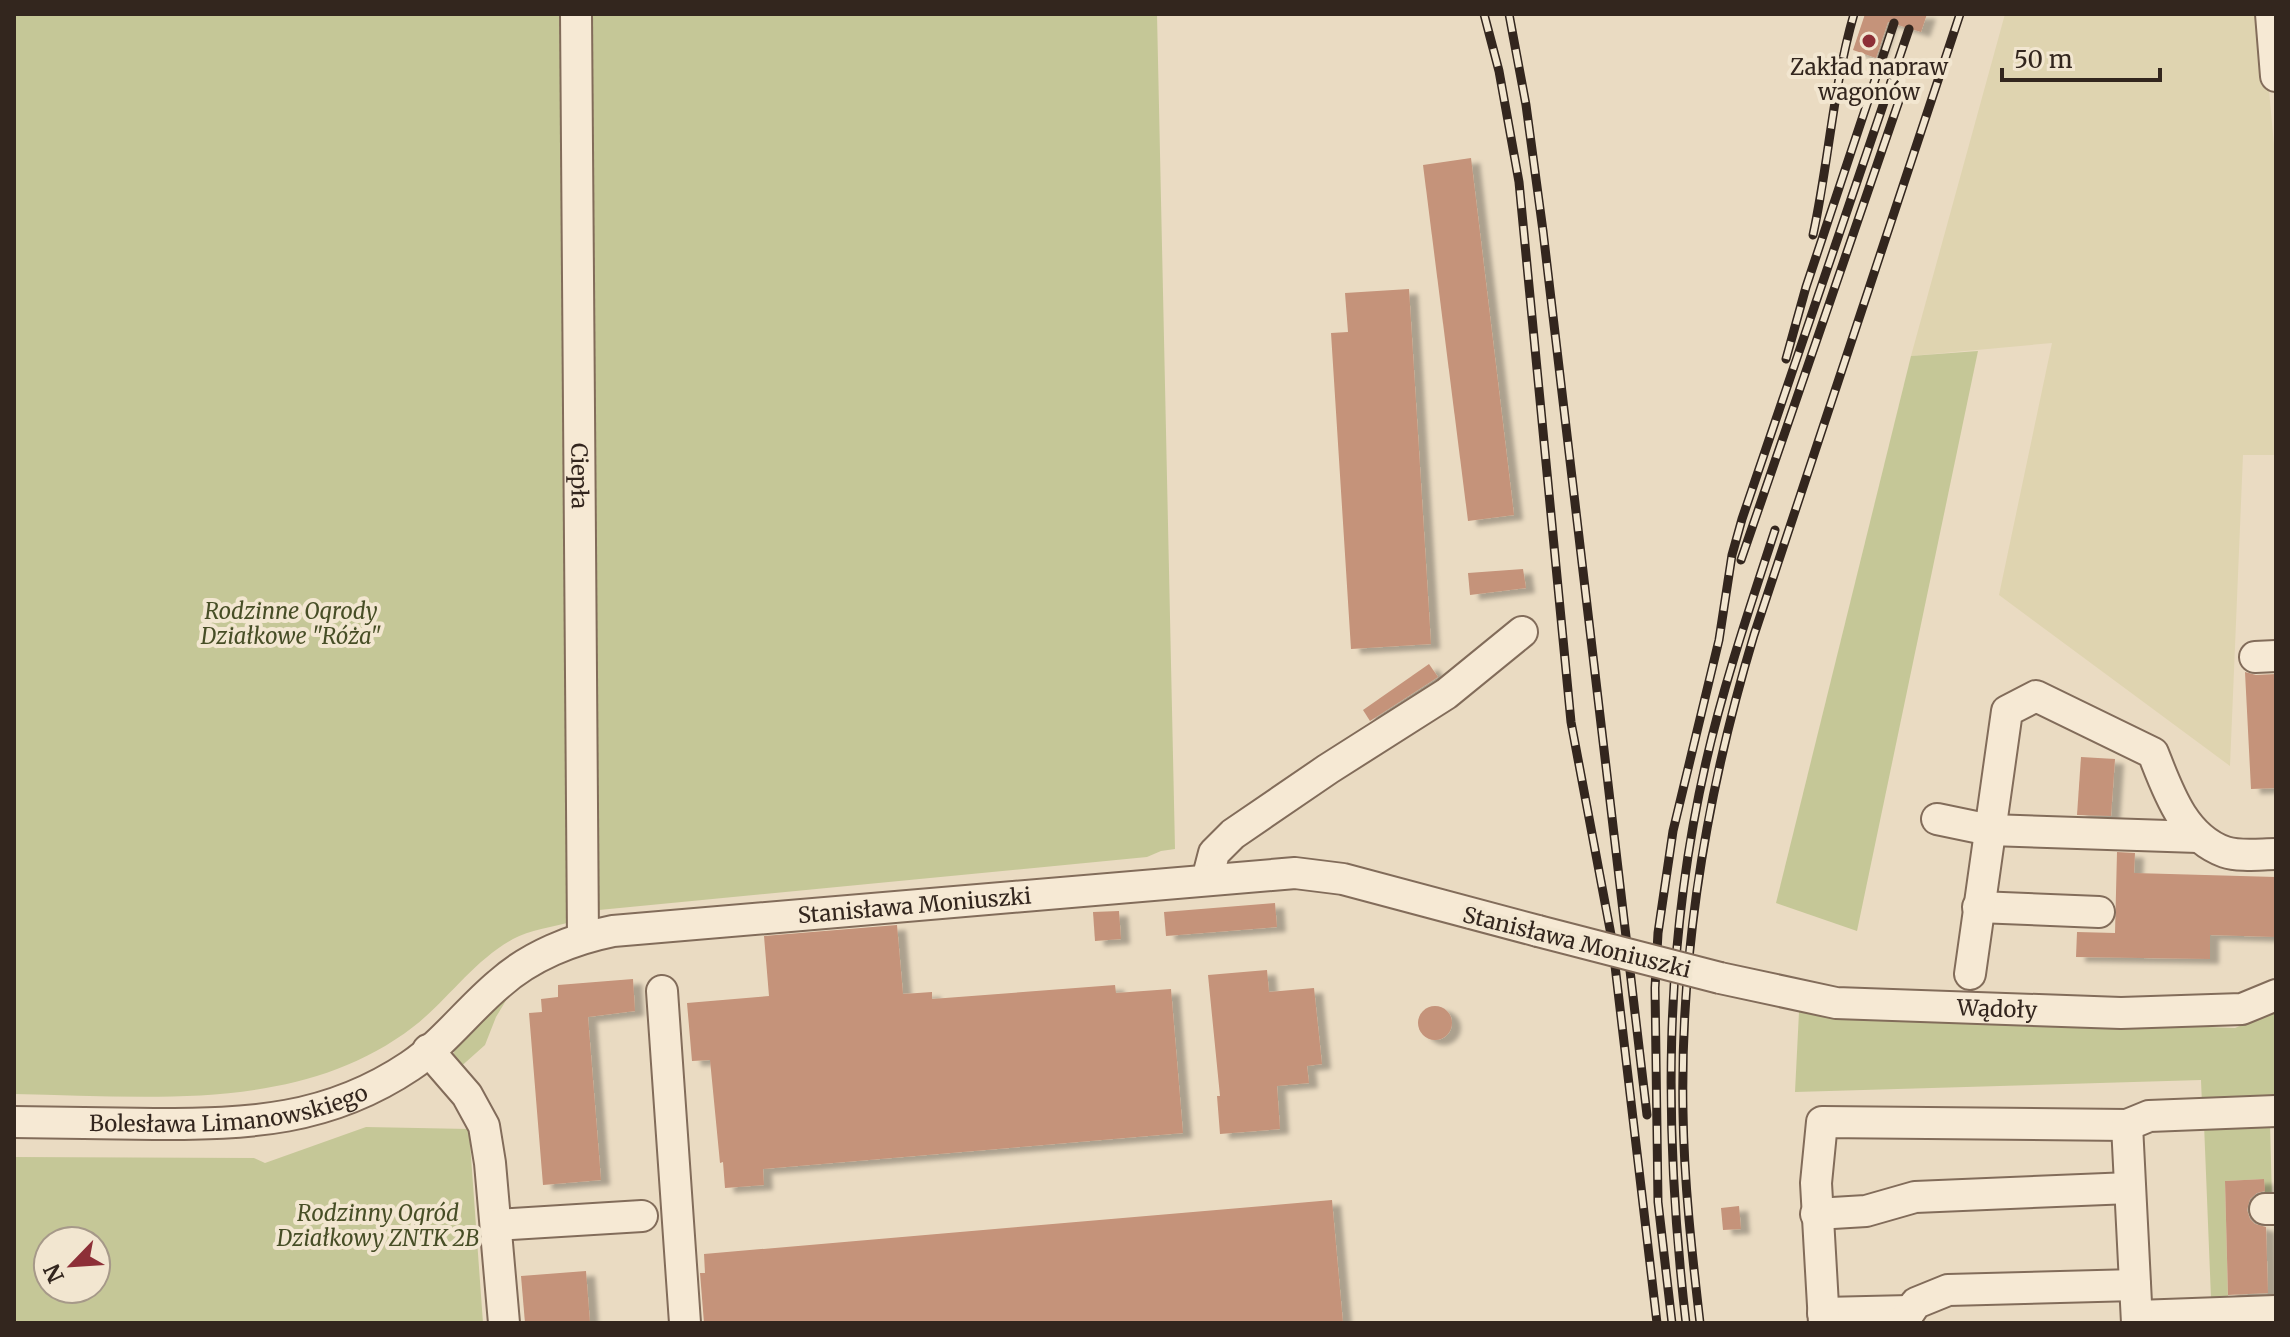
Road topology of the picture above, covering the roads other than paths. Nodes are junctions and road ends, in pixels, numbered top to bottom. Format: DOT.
graph roads {
  1 [pos="576,14"];
  2 [pos="2271,14"];
  3 [pos="2276,76"];
  4 [pos="1522,632"];
  5 [pos="1937,819"];
  6 [pos="1990,830"];
  7 [pos="2198,837"];
  8 [pos="2276,854"];
  9 [pos="1207,880"];
  10 [pos="1978,907"];
  11 [pos="2099,912"];
  12 [pos="583,938"];
  13 [pos="1970,974"];
  14 [pos="1720,978"];
  15 [pos="662,991"];
  16 [pos="2276,995"];
  17 [pos="428,1050"];
  18 [pos="2276,1111"];
  19 [pos="14,1122"];
  20 [pos="2127,1125"];
  21 [pos="2130,1188"];
  22 [pos="1816,1214"];
  23 [pos="642,1216"];
  24 [pos="496,1225"];
  25 [pos="2135,1285"];
  26 [pos="2276,1311"];
  27 [pos="1906,1317"];
  28 [pos="1823,1318"];
  29 [pos="2137,1320"];
  30 [pos="504,1323"];
  31 [pos="685,1323"];
  1 -- 12 [label="street, Ciepła"];
  2 -- 3 [label="street"];
  4 -- 9 [label="street"];
  5 -- 6 [label="street"];
  6 -- 7 [label="street"];
  6 -- 7 [label="street"];
  6 -- 10 [label="street"];
  7 -- 8 [label="street"];
  9 -- 12 [label="street, Stanisława Moniuszki"];
  9 -- 14 [label="street, Stanisława Moniuszki, bridge"];
  10 -- 11 [label="street"];
  10 -- 13 [label="street"];
  12 -- 17 [label="street, Stanisława Moniuszki"];
  14 -- 16 [label="street, Wądoły"];
  15 -- 31 [label="street"];
  17 -- 19 [label="street, Bolesława Limanowskiego"];
  17 -- 24 [label="street"];
  18 -- 20 [label="street"];
  20 -- 21 [label="street"];
  20 -- 22 [label="street"];
  21 -- 22 [label="street"];
  21 -- 25 [label="street"];
  22 -- 28 [label="street"];
  23 -- 24 [label="street"];
  24 -- 30 [label="street"];
  25 -- 27 [label="street"];
  25 -- 29 [label="street"];
  26 -- 29 [label="street"];
  27 -- 28 [label="street"];
}
